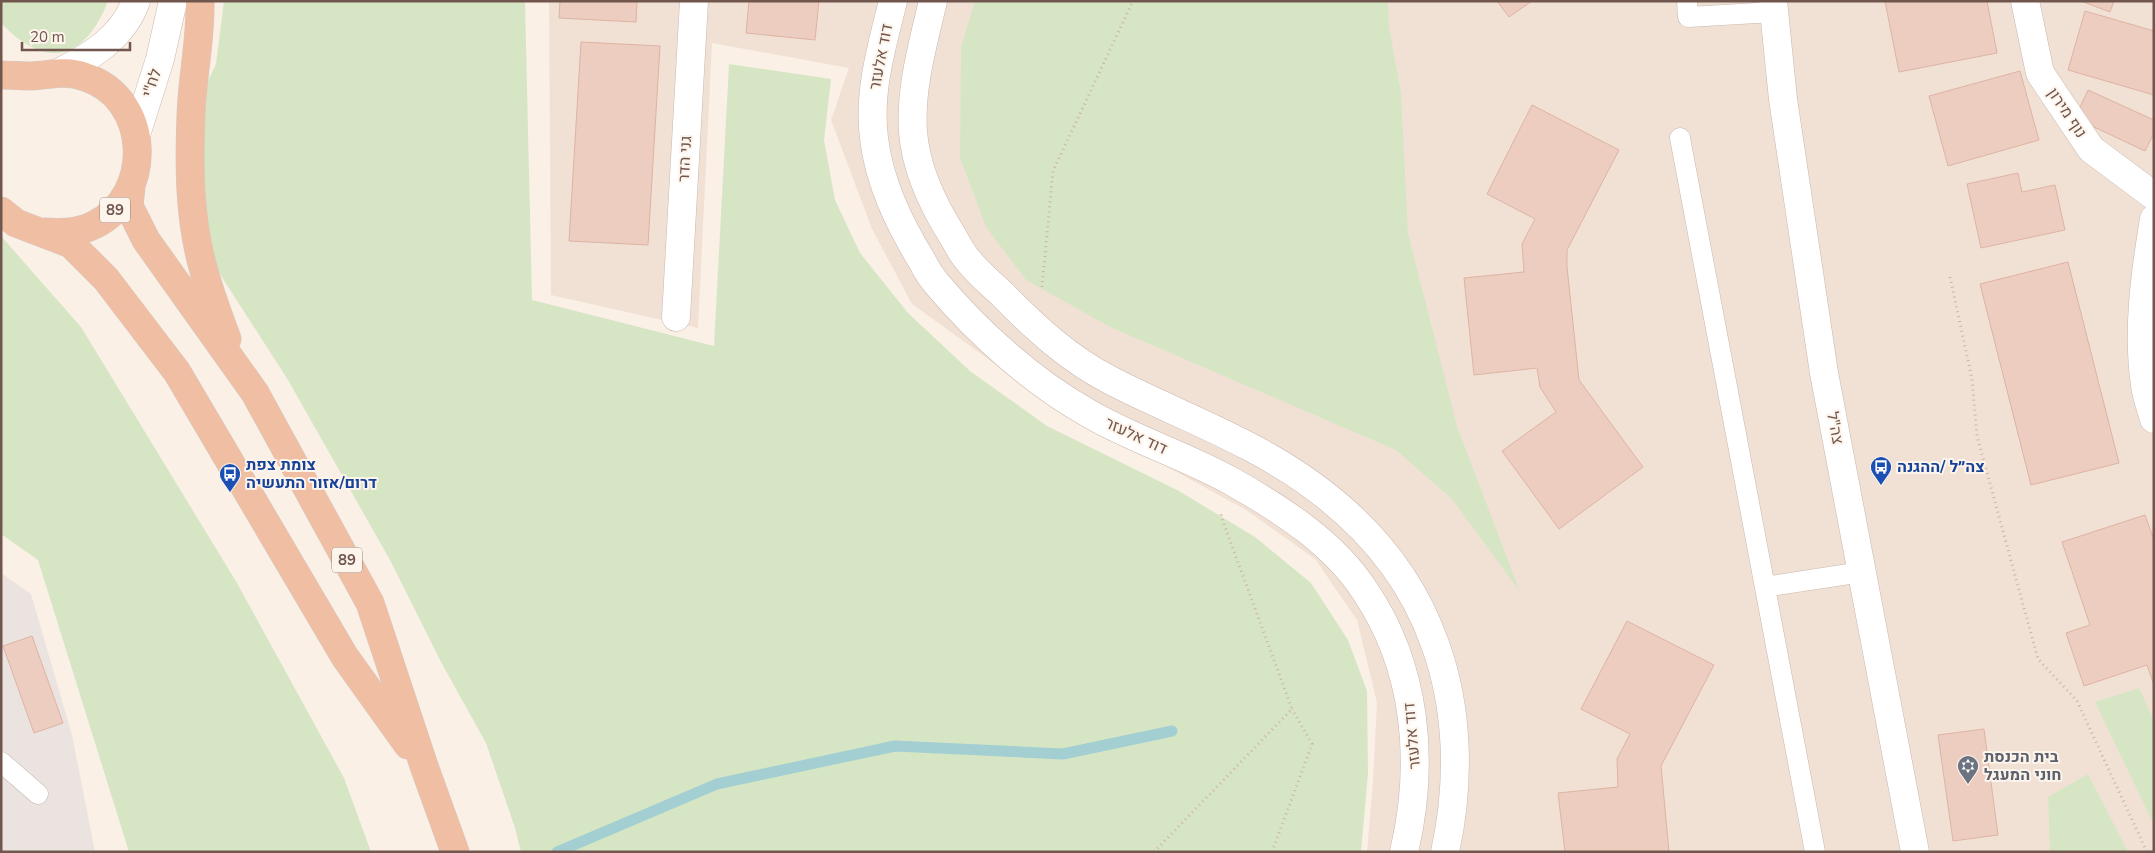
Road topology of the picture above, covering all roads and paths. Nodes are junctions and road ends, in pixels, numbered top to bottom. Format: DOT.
graph roads {
  1 [pos="136,1"];
  2 [pos="173,1"];
  3 [pos="200,1"];
  4 [pos="694,1"];
  5 [pos="893,1"];
  6 [pos="933,1"];
  7 [pos="1133,1"];
  8 [pos="1687,1"];
  9 [pos="2025,1"];
  10 [pos="1773,7"];
  11 [pos="60,72"];
  12 [pos="1,75"];
  13 [pos="33,76"];
  14 [pos="1,96"];
  15 [pos="136,135"];
  16 [pos="1680,138"];
  17 [pos="131,187"];
  18 [pos="2154,196"];
  19 [pos="1,211"];
  20 [pos="2154,219"];
  21 [pos="41,232"];
  22 [pos="1950,277"];
  23 [pos="676,317"];
  24 [pos="1038,330"];
  25 [pos="237,369"];
  26 [pos="2154,419"];
  27 [pos="1232,482"];
  28 [pos="1862,572"];
  29 [pos="1765,588"];
  30 [pos="1292,709"];
  31 [pos="1,762"];
  32 [pos="424,766"];
  33 [pos="38,794"];
  34 [pos="455,852"];
  35 [pos="1154,852"];
  36 [pos="1272,852"];
  37 [pos="1404,852"];
  38 [pos="1445,852"];
  39 [pos="1815,852"];
  40 [pos="1915,852"];
  41 [pos="2147,852"];
  1 -- 11 [label="street"];
  2 -- 15 [label="street, לח\"י"];
  3 -- 25 [label="highway"];
  4 -- 23 [label="street, גני הדר"];
  5 -- 27 [label="street, דוד אלעזר"];
  6 -- 24 [label="street"];
  7 -- 24 [label="path"];
  8 -- 10 [label="lane"];
  9 -- 18 [label="street, נוף מירון"];
  10 -- 28 [label="street, צה\"ל"];
  11 -- 13 [label="highway, 89"];
  11 -- 15 [label="highway, 89"];
  12 -- 13 [label="highway, 89"];
  13 -- 14 [label="highway, 89"];
  15 -- 17 [label="highway, 89"];
  16 -- 29 [label="lane"];
  17 -- 21 [label="highway, 89"];
  17 -- 25 [label="highway, 89"];
  19 -- 21 [label="highway, 89"];
  20 -- 26 [label="street"];
  21 -- 32 [label="highway, 89"];
  22 -- 41 [label="path"];
  24 -- 38 [label="street"];
  25 -- 32 [label="highway, 89"];
  27 -- 30 [label="path"];
  27 -- 37 [label="street, דוד אלעזר"];
  28 -- 29 [label="lane"];
  28 -- 40 [label="street, צה\"ל"];
  29 -- 39 [label="lane"];
  30 -- 35 [label="path"];
  30 -- 36 [label="path"];
  31 -- 33 [label="lane"];
  32 -- 34 [label="highway, 89"];
}
